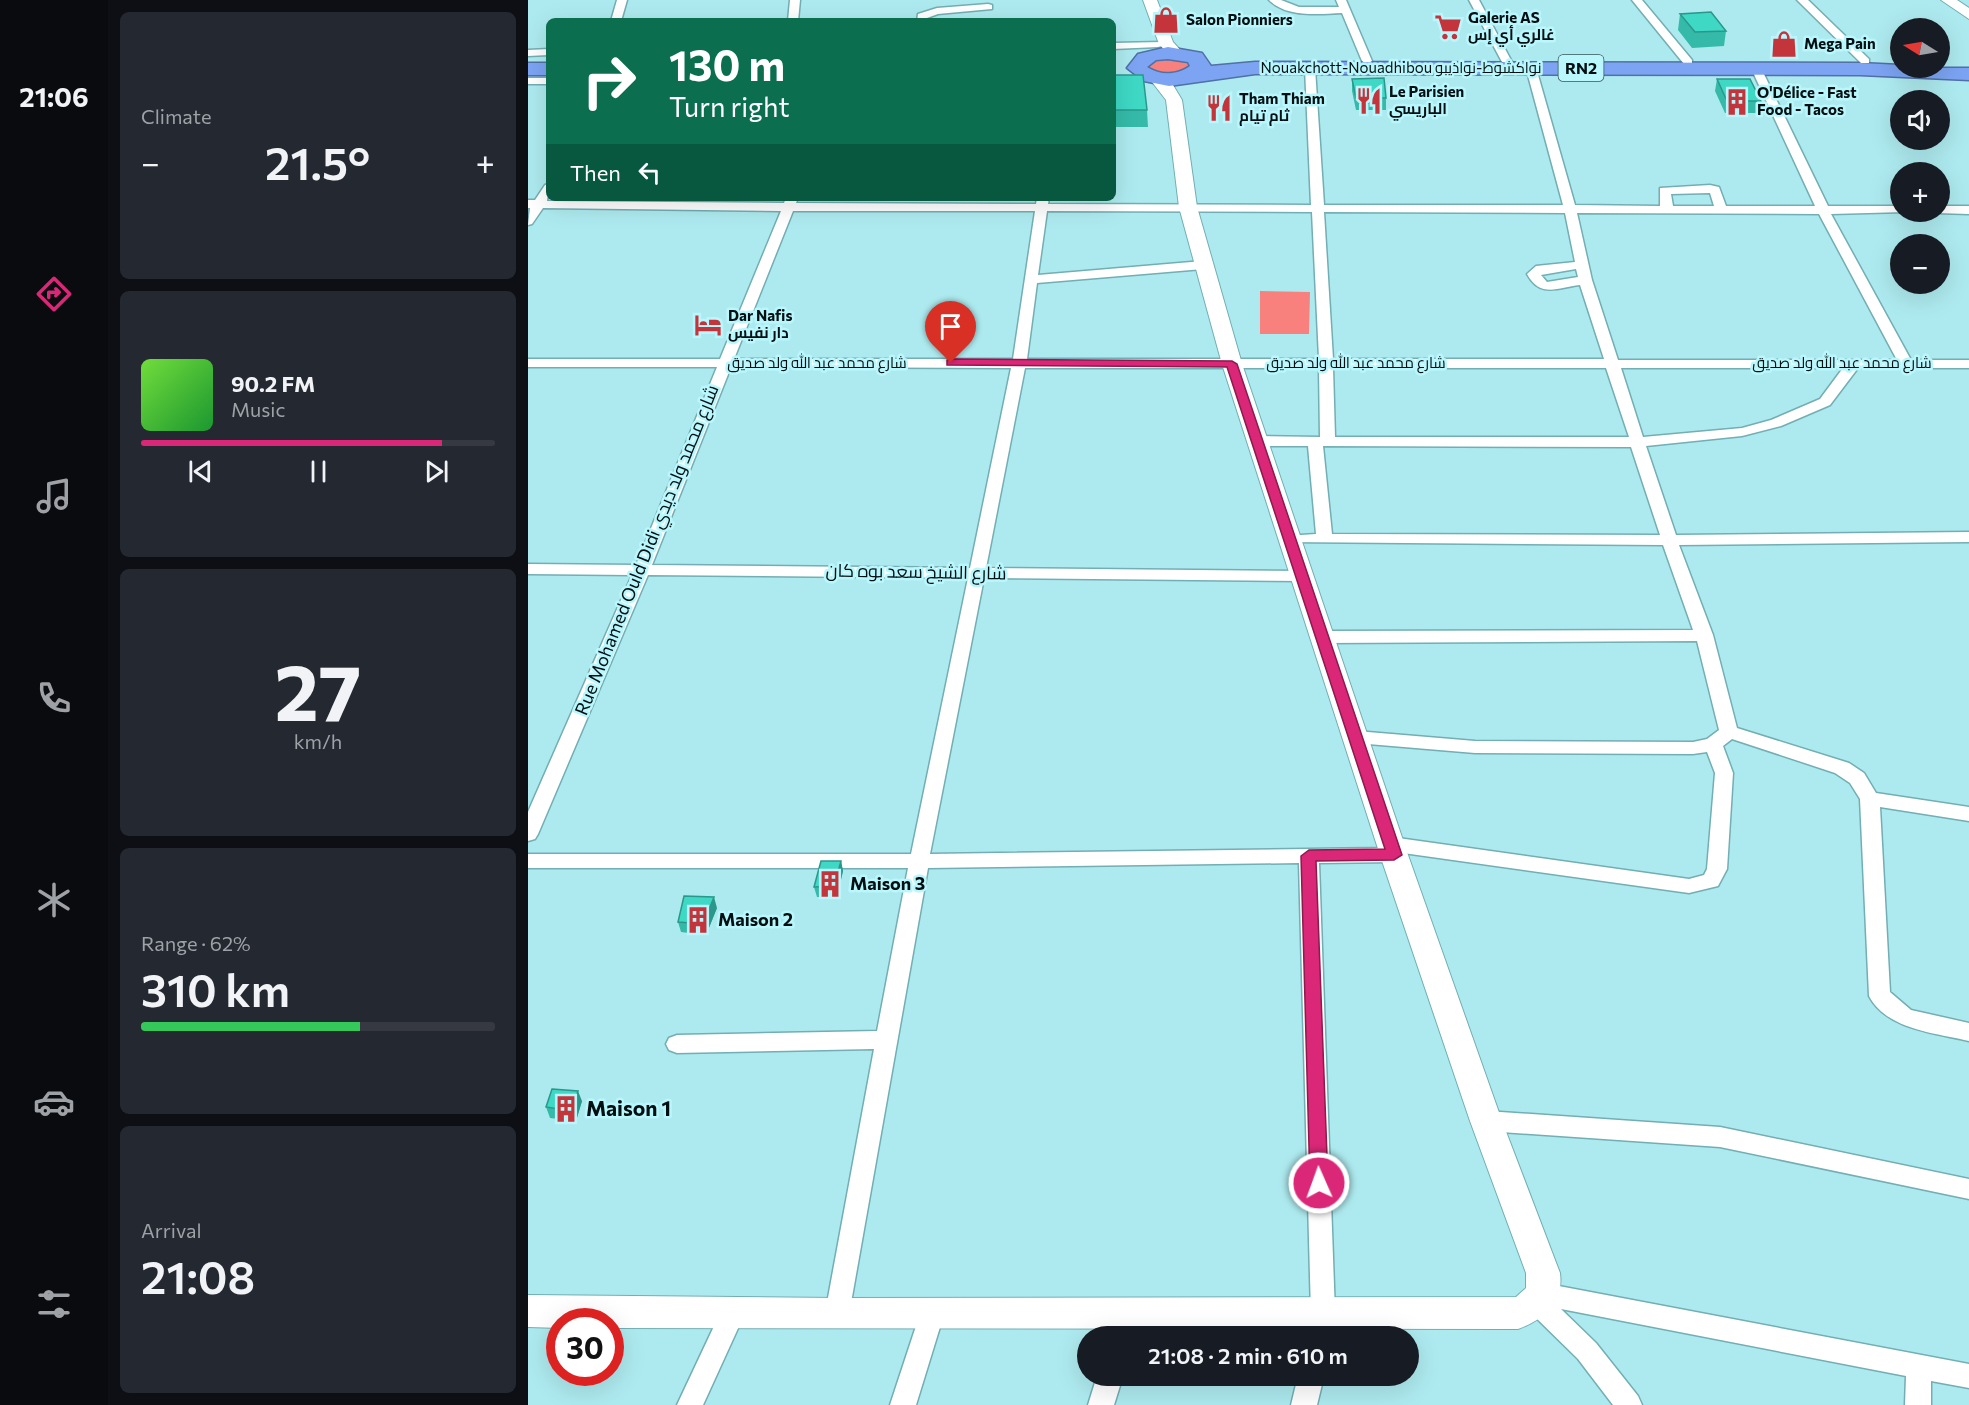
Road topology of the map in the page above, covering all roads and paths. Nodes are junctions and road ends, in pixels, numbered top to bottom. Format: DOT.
graph roads {
  1 [pos="622,0"];
  2 [pos="795,0"];
  3 [pos="1150,0"];
  4 [pos="1274,0"];
  5 [pos="1474,0"];
  6 [pos="1637,0"];
  7 [pos="1802,0"];
  8 [pos="1948,0"];
  9 [pos="987,4"];
  10 [pos="1344,5"];
  11 [pos="1969,15"];
  12 [pos="617,18"];
  13 [pos="793,18"];
  14 [pos="922,18"];
  15 [pos="1116,47"];
  16 [pos="546,52"];
  17 [pos="528,53"];
  18 [pos="1171,56"];
  19 [pos="1890,60"];
  20 [pos="1865,61"];
  21 [pos="1950,61"];
  22 [pos="1367,62"];
  23 [pos="1507,62"];
  24 [pos="1688,62"];
  25 [pos="528,63"];
  26 [pos="546,63"];
  27 [pos="1966,65"];
  28 [pos="1116,66"];
  29 [pos="1116,66"];
  30 [pos="1310,68"];
  31 [pos="1531,68"];
  32 [pos="1756,68"];
  33 [pos="528,69"];
  34 [pos="546,69"];
  35 [pos="1155,77"];
  36 [pos="528,81"];
  37 [pos="546,81"];
  38 [pos="1174,100"];
  39 [pos="546,191"];
  40 [pos="1042,202"];
  41 [pos="790,203"];
  42 [pos="892,203"];
  43 [pos="949,203"];
  44 [pos="533,204"];
  45 [pos="1188,207"];
  46 [pos="1318,208"];
  47 [pos="1667,208"];
  48 [pos="1721,208"];
  49 [pos="1570,209"];
  50 [pos="1823,210"];
  51 [pos="1890,210"];
  52 [pos="1950,210"];
  53 [pos="1969,210"];
  54 [pos="528,221"];
  55 [pos="1203,266"];
  56 [pos="1581,266"];
  57 [pos="1030,280"];
  58 [pos="1585,280"];
  59 [pos="1611,362"];
  60 [pos="528,363"];
  61 [pos="724,363"];
  62 [pos="1018,363"];
  63 [pos="1326,363"];
  64 [pos="1232,364"];
  65 [pos="1854,364"];
  66 [pos="1912,364"];
  67 [pos="1969,364"];
  68 [pos="1969,378"];
  69 [pos="1258,441"];
  70 [pos="1321,441"];
  71 [pos="1638,442"];
  72 [pos="1969,537"];
  73 [pos="1291,539"];
  74 [pos="1324,539"];
  75 [pos="1669,539"];
  76 [pos="643,568"];
  77 [pos="528,569"];
  78 [pos="975,572"];
  79 [pos="1304,576"];
  80 [pos="1704,635"];
  81 [pos="1324,637"];
  82 [pos="1356,737"];
  83 [pos="1721,738"];
  84 [pos="1870,799"];
  85 [pos="1969,814"];
  86 [pos="528,834"];
  87 [pos="1392,849"];
  88 [pos="1309,856"];
  89 [pos="528,861"];
  90 [pos="919,861"];
  91 [pos="1969,1032"];
  92 [pos="887,1040"];
  93 [pos="677,1044"];
  94 [pos="1486,1121"];
  95 [pos="1969,1189"];
  96 [pos="1540,1298"];
  97 [pos="528,1311"];
  98 [pos="733,1313"];
  99 [pos="837,1314"];
  100 [pos="932,1314"];
  101 [pos="1124,1325"];
  102 [pos="1321,1325"];
  103 [pos="1919,1366"];
  104 [pos="1969,1376"];
  105 [pos="1107,1386"];
  106 [pos="1309,1386"];
  107 [pos="690,1405"];
  108 [pos="903,1405"];
  109 [pos="1101,1405"];
  110 [pos="1304,1405"];
  111 [pos="1629,1405"];
  112 [pos="1918,1405"];
  1 -- 12 [label="street"];
  2 -- 13 [label="street"];
  3 -- 18 [label="street"];
  4 -- 10 [label="street"];
  5 -- 23 [label="street"];
  6 -- 24 [label="street"];
  7 -- 20 [label="street"];
  8 -- 11 [label="street"];
  9 -- 14 [label="street"];
  10 -- 22 [label="street"];
  15 -- 18 [label="street"];
  16 -- 17 [label="street"];
  18 -- 22 [label="highway, Nouakchott-Nouadhibou نواكشوط-نواذيبو / RN2"];
  18 -- 28 [label="highway, Nouakchott-Nouadhibou نواكشوط-نواذيبو / RN2"];
  18 -- 30 [label="highway, Nouakchott-Nouadhibou نواكشوط-نواذيبو / RN2"];
  18 -- 35 [label="highway, Nouakchott-Nouadhibou نواكشوط-نواذيبو"];
  18 -- 35 [label="highway"];
  18 -- 38 [label="street"];
  19 -- 20 [label="highway, Nouakchott-Nouadhibou نواكشوط-نواذيبو / RN2"];
  20 -- 24 [label="highway, Nouakchott-Nouadhibou نواكشوط-نواذيبو / RN2"];
  21 -- 27 [label="highway, Nouakchott-Nouadhibou نواكشوط-نواذيبو / RN2"];
  22 -- 23 [label="highway, Nouakchott-Nouadhibou نواكشوط-نواذيبو / RN2"];
  23 -- 24 [label="highway, Nouakchott-Nouadhibou نواكشوط-نواذيبو / RN2"];
  25 -- 26 [label="highway"];
  27 -- 32 [label="highway, Nouakchott-Nouadhibou نواكشوط-نواذيبو / RN2"];
  29 -- 35 [label="highway, Nouakchott-Nouadhibou نواكشوط-نواذيبو / RN2"];
  30 -- 31 [label="highway, Nouakchott-Nouadhibou نواكشوط-نواذيبو / RN2"];
  30 -- 46 [label="street"];
  31 -- 32 [label="highway, Nouakchott-Nouadhibou نواكشوط-نواذيبو / RN2"];
  31 -- 49 [label="street"];
  32 -- 50 [label="street"];
  33 -- 34 [label="highway"];
  35 -- 38 [label="street"];
  36 -- 37 [label="street"];
  38 -- 45 [label="street"];
  39 -- 44 [label="street"];
  40 -- 43 [label="street"];
  40 -- 45 [label="street"];
  40 -- 57 [label="street"];
  41 -- 42 [label="street"];
  41 -- 44 [label="street"];
  41 -- 61 [label="street, Rue Mohamed Ould Didi شارع محمد ولد ديدي"];
  42 -- 43 [label="street"];
  44 -- 54 [label="street"];
  45 -- 46 [label="street"];
  45 -- 55 [label="street"];
  46 -- 49 [label="street"];
  46 -- 63 [label="street"];
  47 -- 48 [label="street"];
  47 -- 48 [label="street"];
  47 -- 49 [label="street"];
  48 -- 50 [label="street"];
  49 -- 56 [label="street"];
  50 -- 51 [label="street"];
  50 -- 66 [label="street"];
  52 -- 53 [label="street"];
  55 -- 57 [label="street"];
  55 -- 64 [label="street"];
  56 -- 58 [label="street"];
  56 -- 58 [label="street"];
  57 -- 62 [label="street"];
  58 -- 59 [label="street"];
  59 -- 63 [label="street, شارع محمد عبد الله ولد صديق"];
  59 -- 65 [label="street, شارع محمد عبد الله ولد صديق"];
  59 -- 71 [label="street"];
  60 -- 61 [label="street, شارع محمد عبد الله ولد صديق"];
  61 -- 62 [label="street, شارع محمد عبد الله ولد صديق"];
  61 -- 76 [label="street, Rue Mohamed Ould Didi شارع محمد ولد ديدي"];
  62 -- 64 [label="street, شارع محمد عبد الله ولد صديق"];
  62 -- 78 [label="street"];
  63 -- 64 [label="street, شارع محمد عبد الله ولد صديق"];
  63 -- 70 [label="street"];
  64 -- 69 [label="street"];
  65 -- 66 [label="street, شارع محمد عبد الله ولد صديق"];
  65 -- 71 [label="street"];
  66 -- 67 [label="street, شارع محمد عبد الله ولد صديق"];
  66 -- 68 [label="street"];
  69 -- 70 [label="street"];
  69 -- 73 [label="street"];
  70 -- 71 [label="street"];
  70 -- 74 [label="street"];
  71 -- 75 [label="street"];
  72 -- 75 [label="street"];
  73 -- 74 [label="street"];
  73 -- 79 [label="street"];
  74 -- 75 [label="street"];
  75 -- 80 [label="street"];
  76 -- 77 [label="street, شارع الشيخ سعد بوه كان"];
  76 -- 78 [label="street, شارع الشيخ سعد بوه كان"];
  76 -- 86 [label="street, Rue Mohamed Ould Didi شارع محمد ولد ديدي"];
  78 -- 79 [label="street, شارع الشيخ سعد بوه كان"];
  78 -- 90 [label="street"];
  79 -- 81 [label="street"];
  80 -- 81 [label="street"];
  80 -- 83 [label="street"];
  81 -- 82 [label="street"];
  82 -- 83 [label="street"];
  82 -- 87 [label="street"];
  83 -- 84 [label="street"];
  83 -- 87 [label="street"];
  84 -- 85 [label="street"];
  84 -- 91 [label="street"];
  87 -- 88 [label="street"];
  87 -- 94 [label="street"];
  88 -- 90 [label="street"];
  88 -- 102 [label="street"];
  89 -- 90 [label="street"];
  90 -- 92 [label="street"];
  92 -- 93 [label="street"];
  92 -- 99 [label="street"];
  94 -- 95 [label="street"];
  94 -- 96 [label="street"];
  96 -- 102 [label="street"];
  96 -- 103 [label="street"];
  96 -- 111 [label="street"];
  97 -- 98 [label="street"];
  98 -- 99 [label="street"];
  98 -- 107 [label="street"];
  99 -- 100 [label="street"];
  100 -- 101 [label="street"];
  100 -- 108 [label="street"];
  101 -- 102 [label="street"];
  103 -- 104 [label="street"];
  103 -- 112 [label="street"];
  105 -- 109 [label="street"];
  106 -- 110 [label="street"];
}
